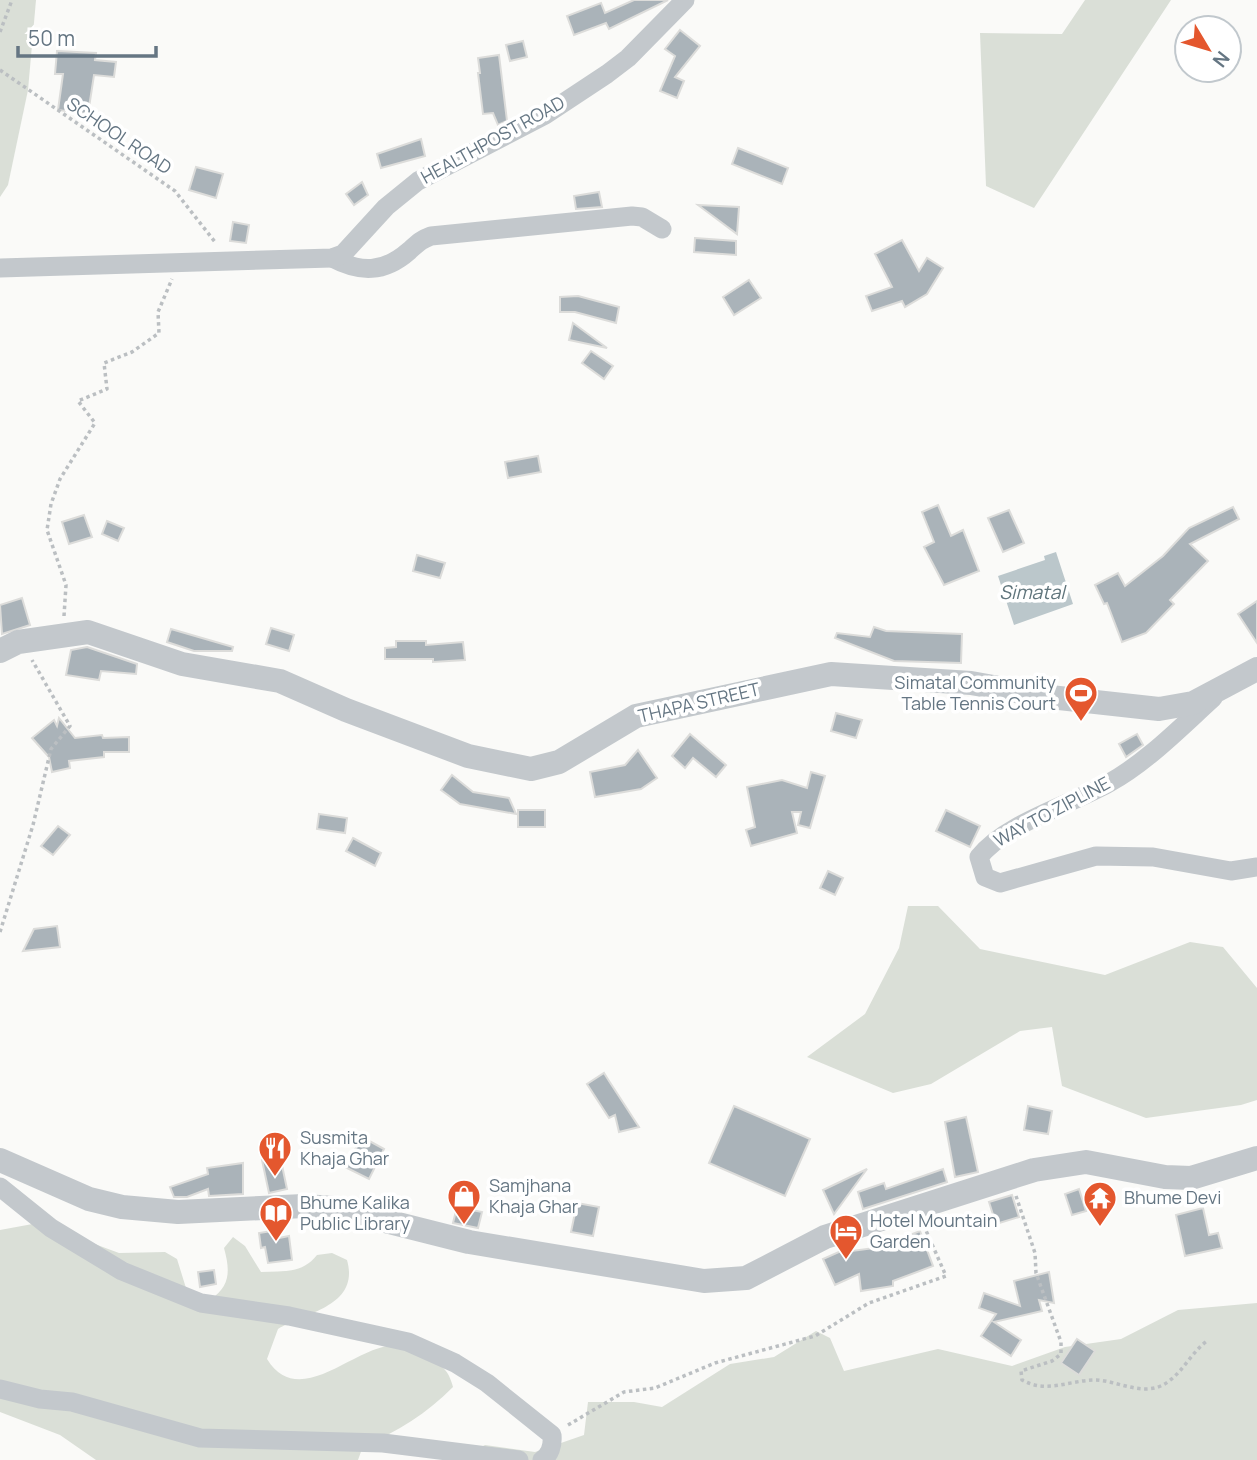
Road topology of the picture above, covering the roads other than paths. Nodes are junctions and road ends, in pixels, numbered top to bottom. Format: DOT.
graph roads {
  1 [pos="685,0"];
  2 [pos="662,229"];
  3 [pos="332,258"];
  4 [pos="0,268"];
  5 [pos="9,646"];
  6 [pos="1257,669"];
  7 [pos="1227,686"];
  8 [pos="1257,867"];
  9 [pos="1257,1158"];
  10 [pos="0,1160"];
  11 [pos="0,1186"];
  12 [pos="0,1389"];
  13 [pos="519,1460"];
  14 [pos="542,1460"];
  1 -- 3 [label="street, HEALTHPOST ROAD"];
  2 -- 3 [label="street"];
  3 -- 4 [label="street"];
  5 -- 7 [label="street, THAPA STREET"];
  6 -- 7 [label="street, THAPA STREET"];
  7 -- 8 [label="street, WAY TO ZIPLINE"];
  9 -- 10 [label="street"];
  11 -- 14 [label="street"];
  12 -- 13 [label="street"];
}
